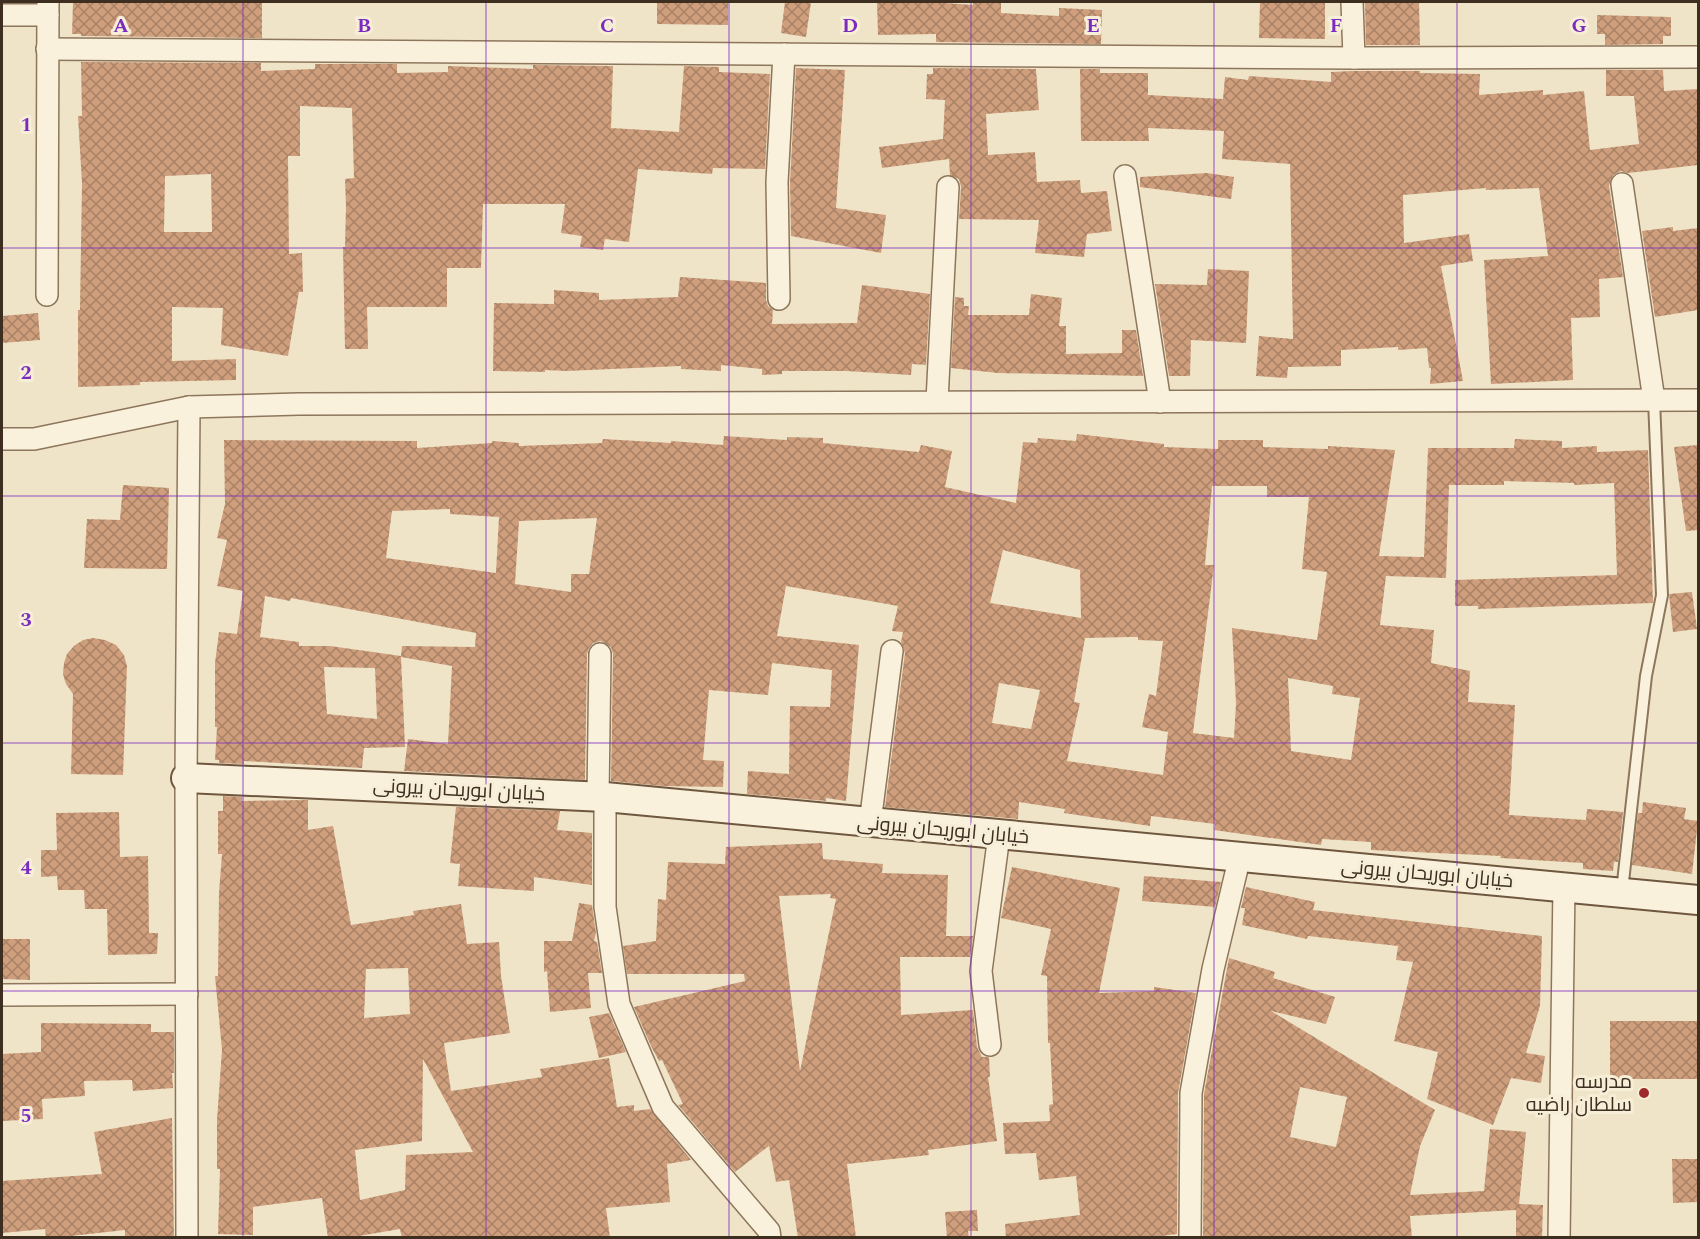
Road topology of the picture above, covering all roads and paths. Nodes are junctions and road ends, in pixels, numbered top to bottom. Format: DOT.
graph roads {
  1 [pos="1352,2"];
  2 [pos="48,8"];
  3 [pos="2,15"];
  4 [pos="47,49"];
  5 [pos="784,54"];
  6 [pos="1698,57"];
  7 [pos="1354,58"];
  8 [pos="1125,176"];
  9 [pos="1622,184"];
  10 [pos="948,187"];
  11 [pos="47,295"];
  12 [pos="779,299"];
  13 [pos="1654,400"];
  14 [pos="1698,400"];
  15 [pos="937,401"];
  16 [pos="1160,402"];
  17 [pos="189,407"];
  18 [pos="2,440"];
  19 [pos="892,651"];
  20 [pos="600,654"];
  21 [pos="186,778"];
  22 [pos="601,797"];
  23 [pos="870,823"];
  24 [pos="999,835"];
  25 [pos="1240,856"];
  26 [pos="1564,886"];
  27 [pos="1622,892"];
  28 [pos="1698,900"];
  29 [pos="187,994"];
  30 [pos="2,995"];
  31 [pos="990,1045"];
  32 [pos="186,1238"];
  33 [pos="770,1238"];
  34 [pos="1190,1238"];
  35 [pos="1558,1238"];
  1 -- 7 [label="street"];
  2 -- 3 [label="street"];
  2 -- 4 [label="street"];
  4 -- 5 [label="street"];
  4 -- 11 [label="street"];
  5 -- 7 [label="street"];
  5 -- 12 [label="street"];
  6 -- 7 [label="street"];
  8 -- 16 [label="street"];
  9 -- 13 [label="street"];
  10 -- 15 [label="street"];
  13 -- 14 [label="street"];
  13 -- 16 [label="street"];
  13 -- 27 [label="lane"];
  15 -- 16 [label="street"];
  15 -- 17 [label="street"];
  17 -- 18 [label="street"];
  17 -- 21 [label="street"];
  19 -- 23 [label="street"];
  20 -- 22 [label="street"];
  21 -- 22 [label="street, خیابان ابوریحان بیرونی"];
  21 -- 29 [label="street"];
  22 -- 23 [label="street, خیابان ابوریحان بیرونی"];
  22 -- 33 [label="street"];
  23 -- 24 [label="street, خیابان ابوریحان بیرونی"];
  24 -- 25 [label="street, خیابان ابوریحان بیرونی"];
  24 -- 31 [label="street"];
  25 -- 26 [label="street, خیابان ابوریحان بیرونی"];
  25 -- 34 [label="street"];
  26 -- 27 [label="street, خیابان ابوریحان بیرونی"];
  26 -- 35 [label="street"];
  27 -- 28 [label="street, خیابان ابوریحان بیرونی"];
  29 -- 30 [label="street"];
  29 -- 32 [label="street"];
}
